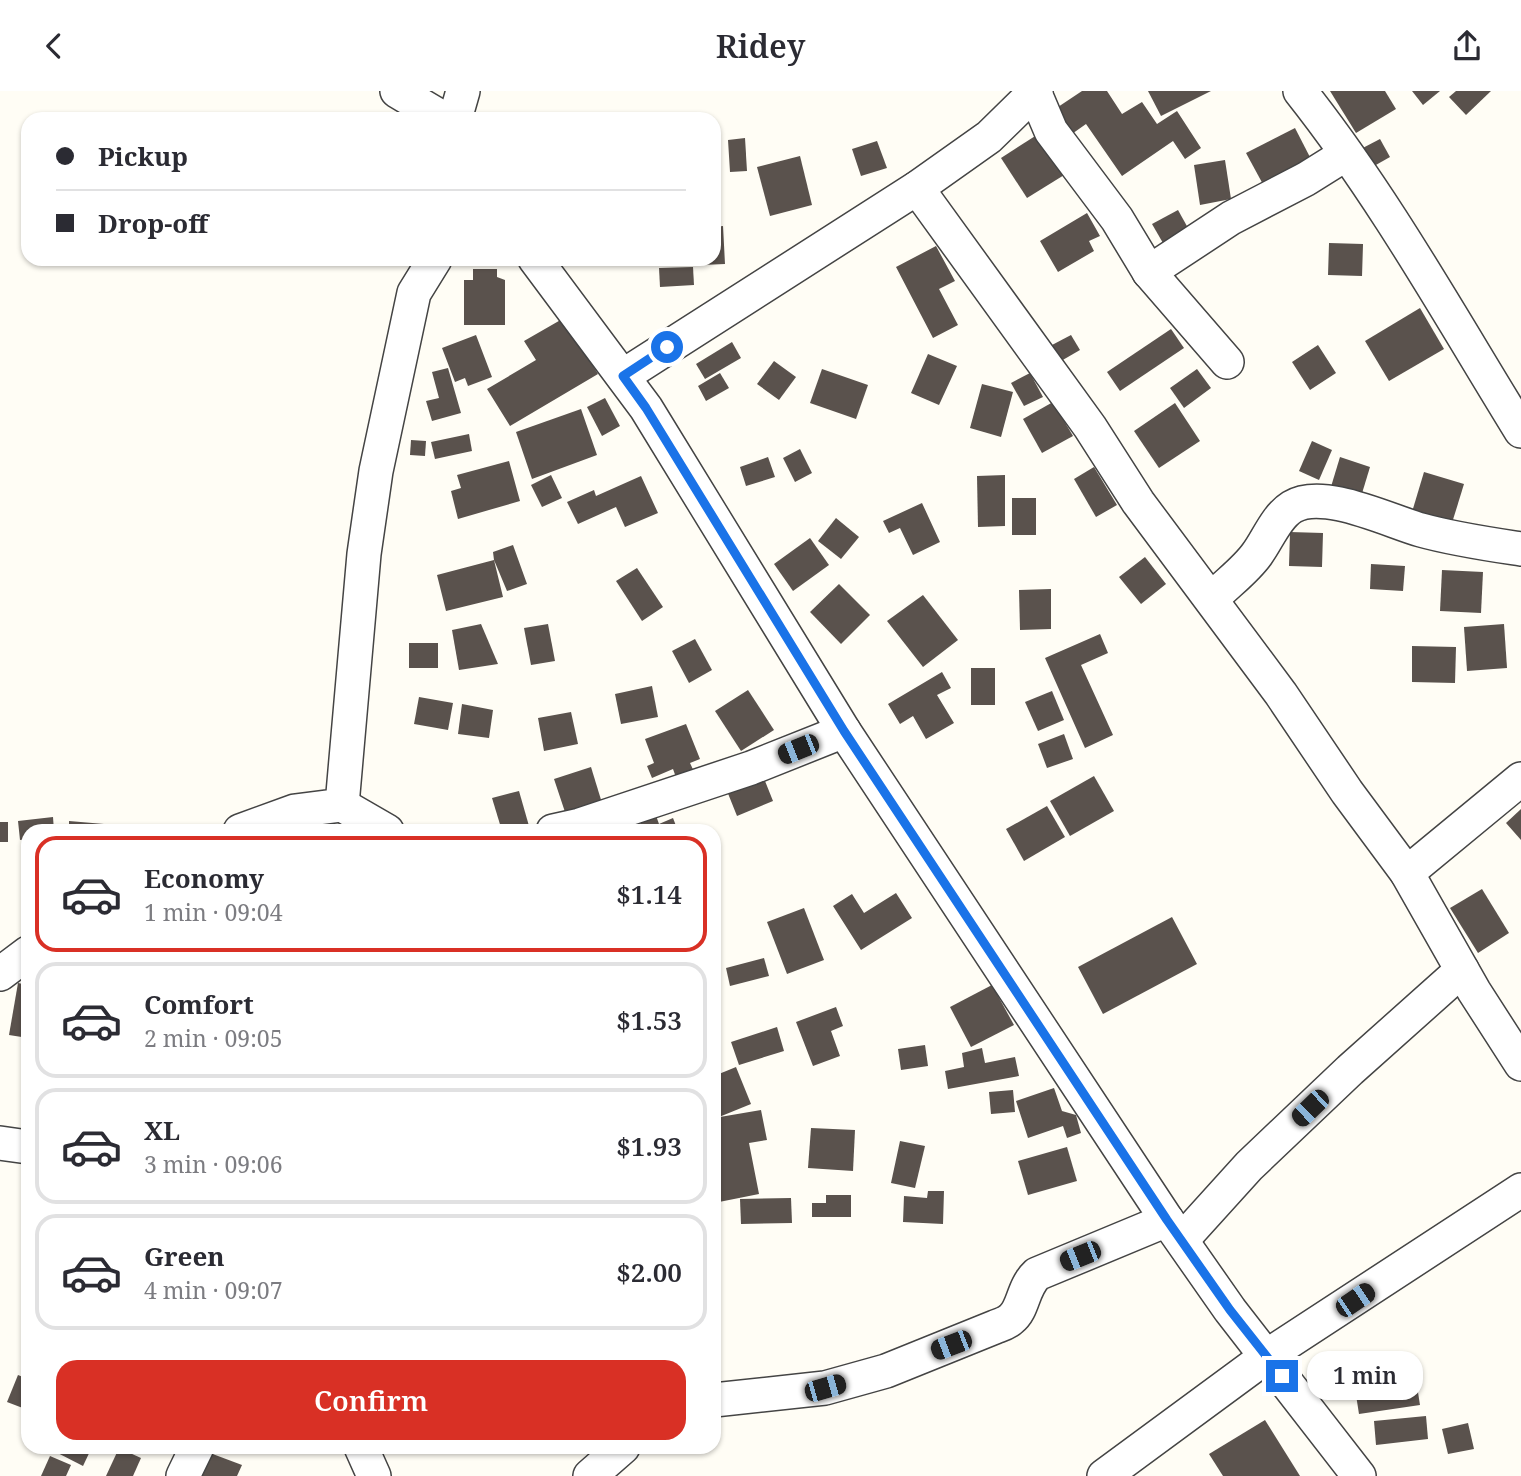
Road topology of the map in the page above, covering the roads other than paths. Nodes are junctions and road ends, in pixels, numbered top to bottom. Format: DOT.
graph roads {
  1 [pos="397,91"];
  2 [pos="463,91"];
  3 [pos="1035,91"];
  4 [pos="1300,91"];
  5 [pos="432,112"];
  6 [pos="457,112"];
  7 [pos="1346,154"];
  8 [pos="917,188"];
  9 [pos="431,266"];
  10 [pos="540,266"];
  11 [pos="1149,272"];
  12 [pos="1227,362"];
  13 [pos="623,376"];
  14 [pos="1521,431"];
  15 [pos="1521,549"];
  16 [pos="1212,599"];
  17 [pos="844,731"];
  18 [pos="1521,779"];
  19 [pos="342,805"];
  20 [pos="259,824"];
  21 [pos="375,824"];
  22 [pos="583,824"];
  23 [pos="1407,873"];
  24 [pos="21,958"];
  25 [pos="1462,970"];
  26 [pos="0,974"];
  27 [pos="1521,1064"];
  28 [pos="0,1143"];
  29 [pos="21,1146"];
  30 [pos="1521,1190"];
  31 [pos="1174,1230"];
  32 [pos="1267,1356"];
  33 [pos="721,1399"];
  34 [pos="194,1454"];
  35 [pos="365,1454"];
  36 [pos="615,1454"];
  37 [pos="183,1476"];
  38 [pos="374,1476"];
  39 [pos="590,1476"];
  40 [pos="1104,1476"];
  41 [pos="1359,1476"];
  1 -- 5 [label="street"];
  2 -- 6 [label="street"];
  3 -- 8 [label="street"];
  3 -- 11 [label="street"];
  4 -- 7 [label="street"];
  7 -- 11 [label="street"];
  7 -- 14 [label="street"];
  8 -- 13 [label="street"];
  8 -- 16 [label="street"];
  9 -- 19 [label="street"];
  10 -- 13 [label="street"];
  11 -- 12 [label="street"];
  13 -- 17 [label="street"];
  15 -- 16 [label="street"];
  16 -- 23 [label="street"];
  17 -- 22 [label="street"];
  17 -- 31 [label="street"];
  18 -- 23 [label="street"];
  19 -- 20 [label="street"];
  19 -- 21 [label="street"];
  23 -- 25 [label="street"];
  24 -- 26 [label="street"];
  25 -- 27 [label="street"];
  25 -- 31 [label="street"];
  28 -- 29 [label="street"];
  30 -- 32 [label="street"];
  31 -- 32 [label="street"];
  31 -- 33 [label="street"];
  32 -- 40 [label="street"];
  32 -- 41 [label="street"];
  34 -- 37 [label="street"];
  35 -- 38 [label="street"];
  36 -- 39 [label="street"];
}
